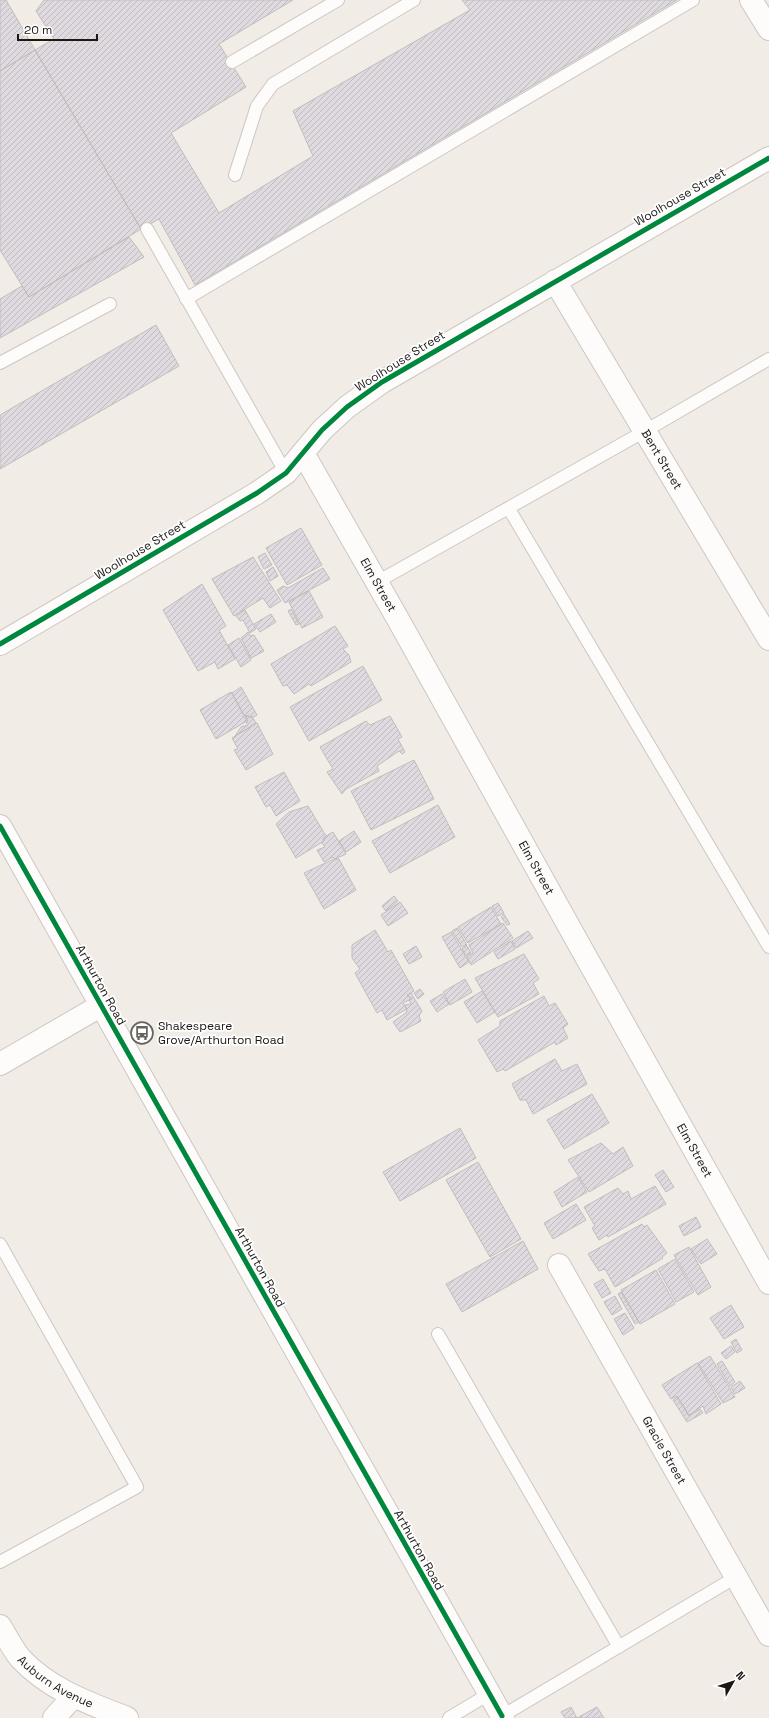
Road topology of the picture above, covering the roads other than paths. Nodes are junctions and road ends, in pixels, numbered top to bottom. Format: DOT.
graph roads {
  1 [pos="338,0"];
  2 [pos="414,0"];
  3 [pos="693,0"];
  4 [pos="751,0"];
  5 [pos="769,29"];
  6 [pos="232,62"];
  7 [pos="769,158"];
  8 [pos="235,175"];
  9 [pos="147,229"];
  10 [pos="555,281"];
  11 [pos="186,299"];
  12 [pos="110,304"];
  13 [pos="769,359"];
  14 [pos="0,362"];
  15 [pos="645,431"];
  16 [pos="303,453"];
  17 [pos="286,473"];
  18 [pos="509,508"];
  19 [pos="377,582"];
  20 [pos="769,640"];
  21 [pos="0,644"];
  22 [pos="0,826"];
  23 [pos="769,947"];
  24 [pos="100,1006"];
  25 [pos="0,1064"];
  26 [pos="0,1244"];
  27 [pos="559,1266"];
  28 [pos="769,1282"];
  29 [pos="438,1334"];
  30 [pos="0,1562"];
  31 [pos="736,1577"];
  32 [pos="0,1626"];
  33 [pos="769,1635"];
  34 [pos="619,1647"];
  35 [pos="489,1694"];
  36 [pos="73,1697"];
  37 [pos="502,1717"];
  38 [pos="54,1718"];
  39 [pos="127,1718"];
  40 [pos="448,1718"];
  1 -- 6 [label="lane"];
  2 -- 8 [label="lane"];
  3 -- 11 [label="lane"];
  4 -- 5 [label="street"];
  7 -- 10 [label="street, Woolhouse Street"];
  9 -- 11 [label="lane"];
  10 -- 15 [label="street, Bent Street"];
  10 -- 16 [label="street, Woolhouse Street"];
  11 -- 17 [label="lane"];
  12 -- 14 [label="lane"];
  13 -- 15 [label="lane"];
  15 -- 18 [label="lane"];
  15 -- 20 [label="street, Bent Street"];
  16 -- 17 [label="street, Woolhouse Street"];
  16 -- 19 [label="street, Elm Street"];
  17 -- 21 [label="street, Woolhouse Street"];
  18 -- 19 [label="lane"];
  18 -- 23 [label="lane"];
  19 -- 28 [label="street, Elm Street"];
  22 -- 24 [label="street, Arthurton Road"];
  24 -- 25 [label="street"];
  24 -- 35 [label="street, Arthurton Road"];
  26 -- 30 [label="lane"];
  27 -- 31 [label="street, Gracie Street"];
  29 -- 34 [label="lane"];
  31 -- 33 [label="street, Gracie Street"];
  31 -- 34 [label="lane"];
  32 -- 36 [label="street, Auburn Avenue"];
  34 -- 37 [label="lane"];
  35 -- 37 [label="street, Arthurton Road"];
  35 -- 40 [label="lane"];
  36 -- 38 [label="street"];
  36 -- 39 [label="street, Auburn Avenue"];
}
